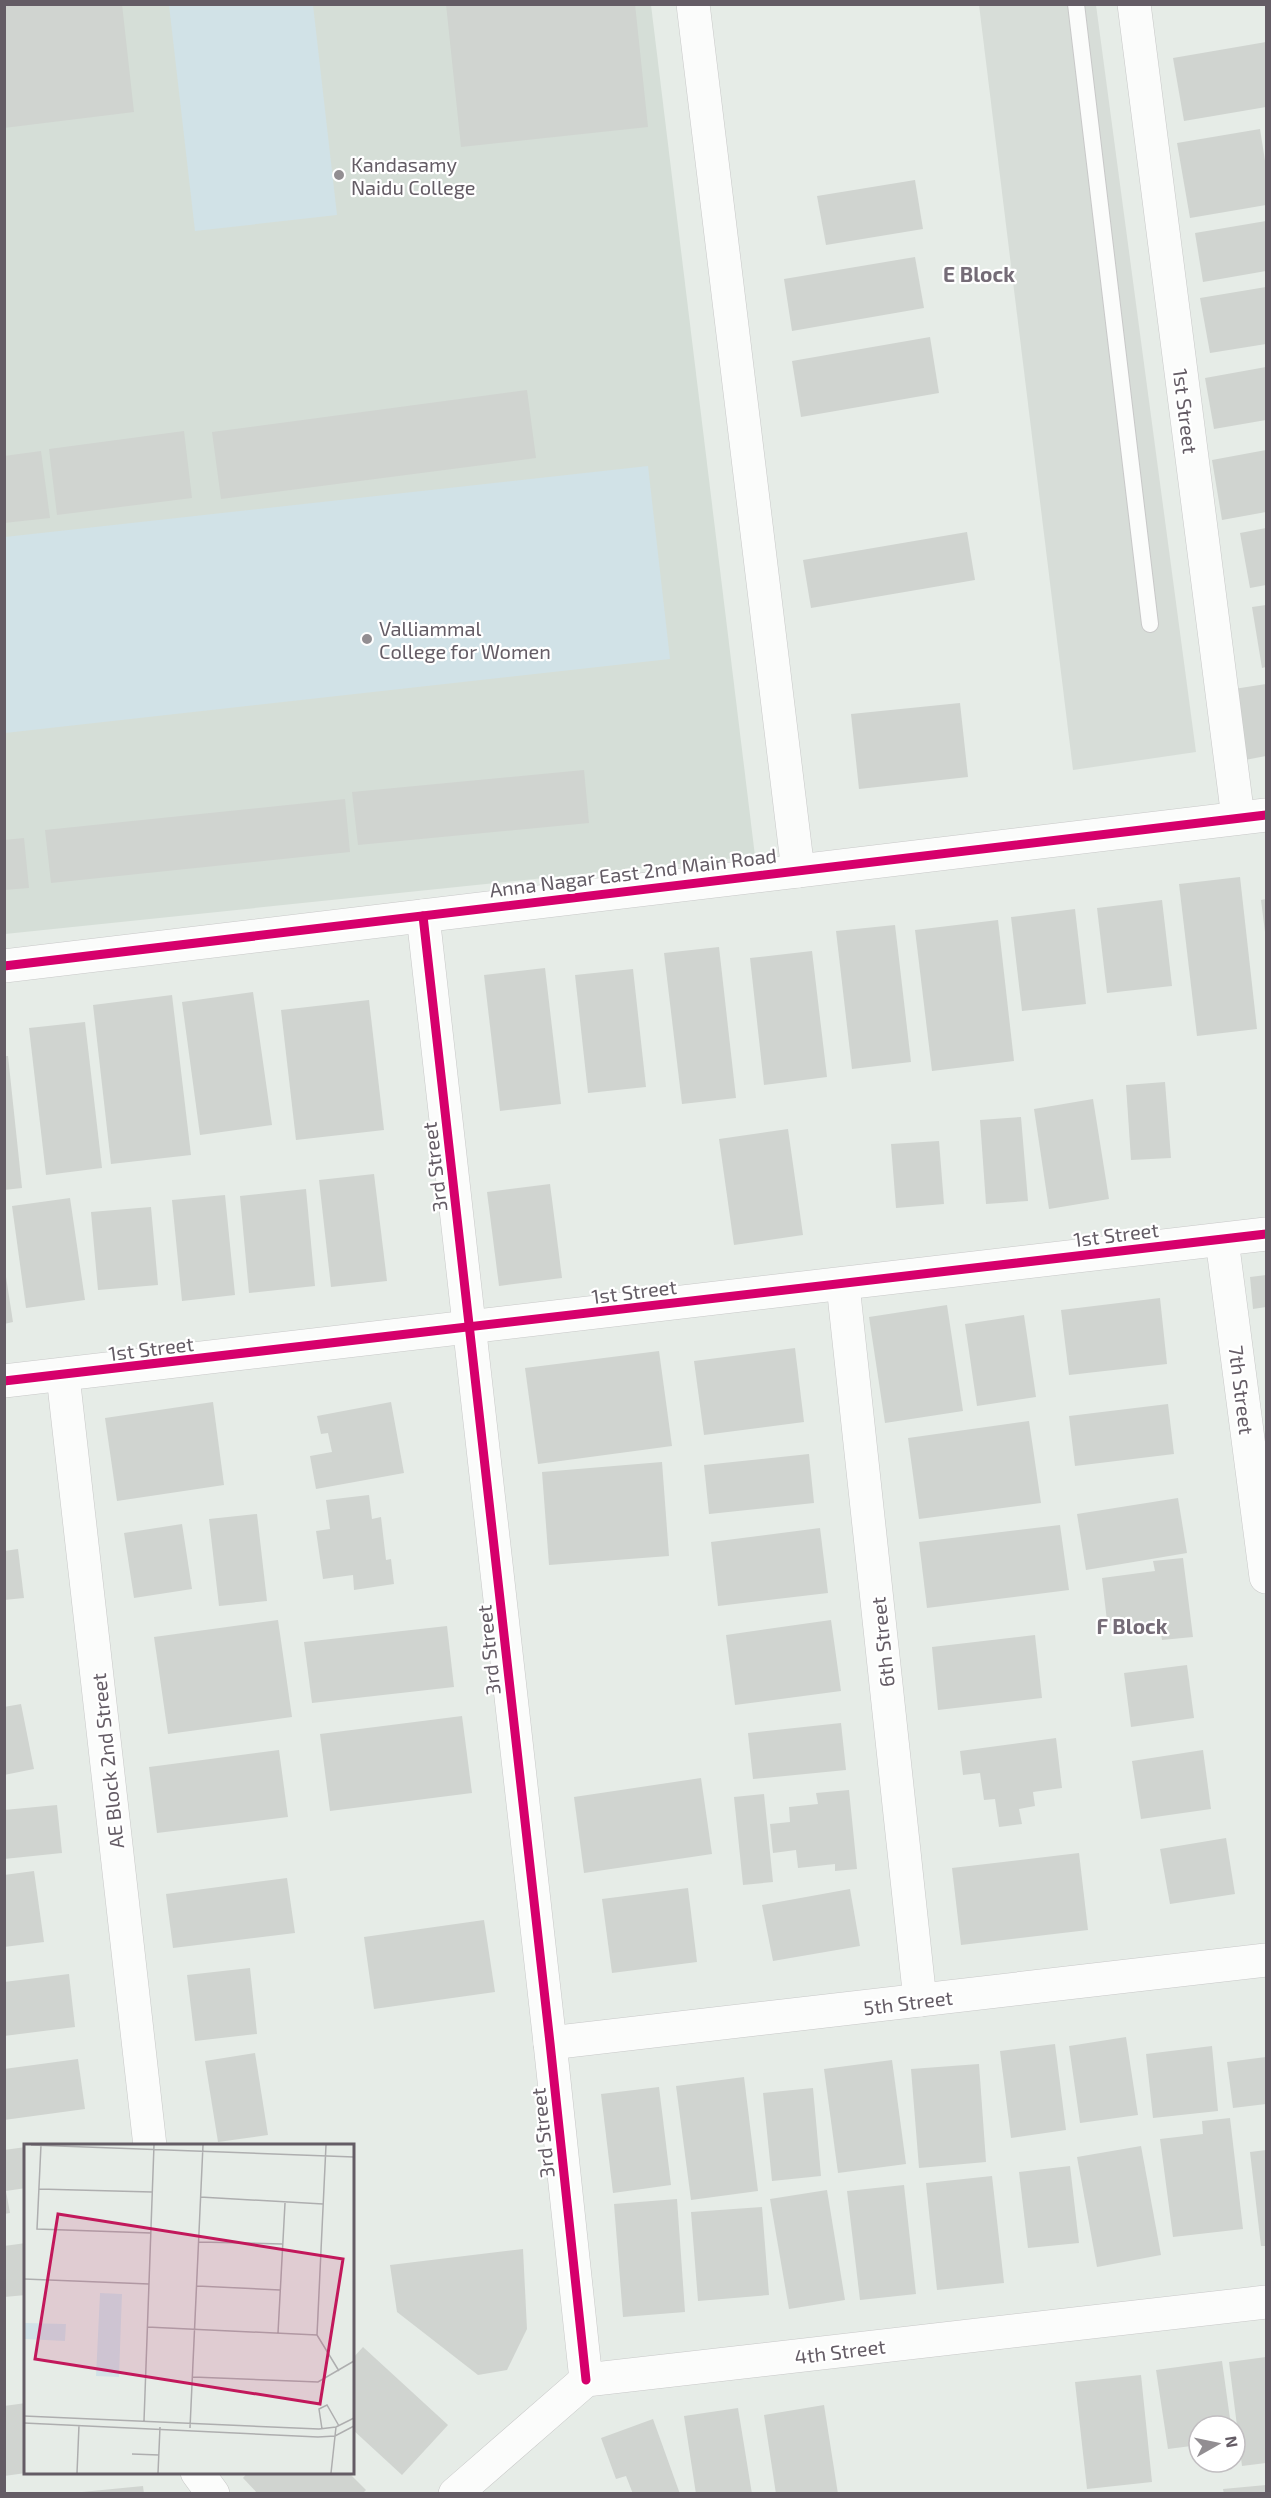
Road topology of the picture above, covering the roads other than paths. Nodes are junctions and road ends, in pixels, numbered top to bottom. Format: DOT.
graph roads {
  1 [pos="693,4"];
  2 [pos="1076,4"];
  3 [pos="1134,4"];
  4 [pos="1150,624"];
  5 [pos="1252,816"];
  6 [pos="798,871"];
  7 [pos="423,916"];
  8 [pos="4,966"];
  9 [pos="1266,1234"];
  10 [pos="1222,1240"];
  11 [pos="843,1285"];
  12 [pos="471,1328"];
  13 [pos="63,1376"];
  14 [pos="4,1381"];
  15 [pos="1266,1577"];
  16 [pos="1266,1960"];
  17 [pos="920,2000"];
  18 [pos="550,2043"];
  19 [pos="150,2144"];
  20 [pos="1266,2302"];
  21 [pos="586,2380"];
  22 [pos="199,2474"];
  23 [pos="213,2493"];
  24 [pos="455,2493"];
  1 -- 6 [label="street"];
  2 -- 4 [label="lane"];
  3 -- 5 [label="street, 1st Street"];
  5 -- 6 [label="street, Anna Nagar East 2nd Main Road"];
  6 -- 7 [label="street, Anna Nagar East 2nd Main Road"];
  7 -- 8 [label="street, Anna Nagar East 2nd Main Road"];
  7 -- 12 [label="street, 3rd Street"];
  9 -- 10 [label="street, 1st Street"];
  10 -- 11 [label="street, 1st Street"];
  10 -- 15 [label="street, 7th Street"];
  11 -- 12 [label="street, 1st Street"];
  11 -- 17 [label="street, 6th Street"];
  12 -- 13 [label="street, 1st Street"];
  12 -- 18 [label="street, 3rd Street"];
  13 -- 14 [label="street, 1st Street"];
  13 -- 19 [label="street, AE Block 2nd Street"];
  16 -- 17 [label="street, 5th Street"];
  17 -- 18 [label="street, 5th Street"];
  18 -- 21 [label="street, 3rd Street"];
  20 -- 21 [label="street, 4th Street"];
  21 -- 24 [label="street"];
  22 -- 23 [label="street"];
}
